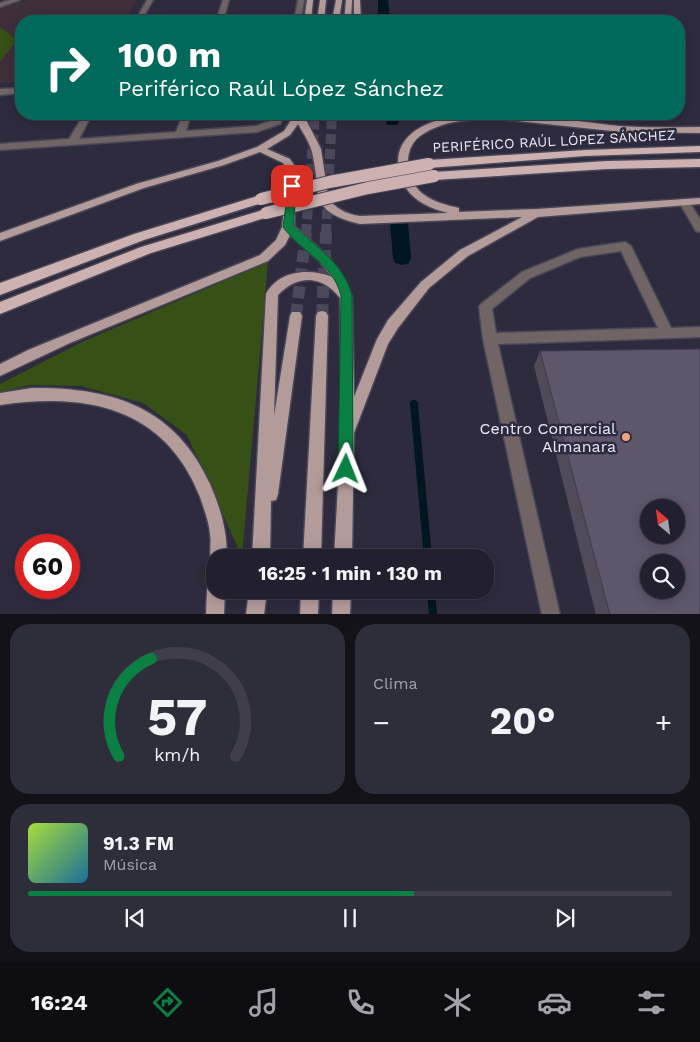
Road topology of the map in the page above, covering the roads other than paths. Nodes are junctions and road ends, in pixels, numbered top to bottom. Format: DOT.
graph roads {
  1 [pos="17,0"];
  2 [pos="150,0"];
  3 [pos="226,0"];
  4 [pos="301,0"];
  5 [pos="310,0"];
  6 [pos="323,0"];
  7 [pos="339,0"];
  8 [pos="348,0"];
  9 [pos="357,0"];
  10 [pos="0,5"];
  11 [pos="141,15"];
  12 [pos="221,15"];
  13 [pos="298,15"];
  14 [pos="309,15"];
  15 [pos="322,15"];
  16 [pos="337,15"];
  17 [pos="348,15"];
  18 [pos="358,15"];
  19 [pos="15,91"];
  20 [pos="0,92"];
  21 [pos="85,120"];
  22 [pos="185,120"];
  23 [pos="277,120"];
  24 [pos="296,120"];
  25 [pos="302,120"];
  26 [pos="454,120"];
  27 [pos="537,120"];
  28 [pos="700,130"];
  29 [pos="180,134"];
  30 [pos="72,142"];
  31 [pos="0,147"];
  32 [pos="260,149"];
  33 [pos="700,150"];
  34 [pos="700,163"];
  35 [pos="700,201"];
  36 [pos="684,202"];
  37 [pos="264,206"];
  38 [pos="537,213"];
  39 [pos="478,215"];
  40 [pos="288,227"];
  41 [pos="700,228"];
  42 [pos="0,236"];
  43 [pos="0,289"];
  44 [pos="346,296"];
  45 [pos="0,308"];
  46 [pos="296,316"];
  47 [pos="322,316"];
  48 [pos="700,332"];
  49 [pos="667,333"];
  50 [pos="490,339"];
  51 [pos="0,370"];
  52 [pos="0,399"];
  53 [pos="346,433"];
  54 [pos="218,549"];
  55 [pos="261,549"];
  56 [pos="262,549"];
  57 [pos="312,549"];
  58 [pos="343,549"];
  59 [pos="216,599"];
  60 [pos="257,599"];
  61 [pos="310,599"];
  62 [pos="342,599"];
  63 [pos="215,614"];
  64 [pos="256,614"];
  65 [pos="309,614"];
  66 [pos="341,614"];
  67 [pos="551,614"];
  1 -- 10 [label="street"];
  2 -- 11 [label="street"];
  3 -- 12 [label="street"];
  4 -- 13 [label="street"];
  5 -- 14 [label="main road"];
  6 -- 15 [label="main road"];
  7 -- 16 [label="main road"];
  8 -- 17 [label="main road"];
  9 -- 18 [label="main road"];
  19 -- 20 [label="street"];
  21 -- 30 [label="street"];
  22 -- 29 [label="street"];
  23 -- 29 [label="street"];
  24 -- 32 [label="main road"];
  25 -- 39 [label="main road"];
  26 -- 39 [label="main road"];
  27 -- 28 [label="main road, PERIFÉRICO RAÚL LÓPEZ SÁNCHEZ"];
  29 -- 30 [label="street"];
  30 -- 31 [label="street"];
  32 -- 40 [label="main road"];
  32 -- 42 [label="main road"];
  33 -- 37 [label="highway, PERIFÉRICO RAÚL LÓPEZ SÁNCHEZ, bridge"];
  34 -- 37 [label="highway, PERIFÉRICO RAÚL LÓPEZ SÁNCHEZ, bridge"];
  35 -- 36 [label="main road"];
  36 -- 38 [label="main road"];
  36 -- 41 [label="street"];
  37 -- 43 [label="highway, PERIFÉRICO RAÚL LÓPEZ SÁNCHEZ"];
  37 -- 45 [label="highway, PERIFÉRICO RAÚL LÓPEZ SÁNCHEZ"];
  38 -- 39 [label="main road"];
  38 -- 53 [label="main road"];
  40 -- 44 [label="main road"];
  40 -- 51 [label="main road"];
  44 -- 53 [label="main road"];
  44 -- 55 [label="main road"];
  46 -- 56 [label="main road"];
  47 -- 57 [label="main road"];
  48 -- 49 [label="street"];
  49 -- 50 [label="street"];
  49 -- 50 [label="street"];
  50 -- 67 [label="street"];
  52 -- 54 [label="main road"];
  53 -- 58 [label="main road"];
  59 -- 63 [label="main road"];
  60 -- 64 [label="main road"];
  61 -- 65 [label="main road"];
  62 -- 66 [label="main road"];
}
